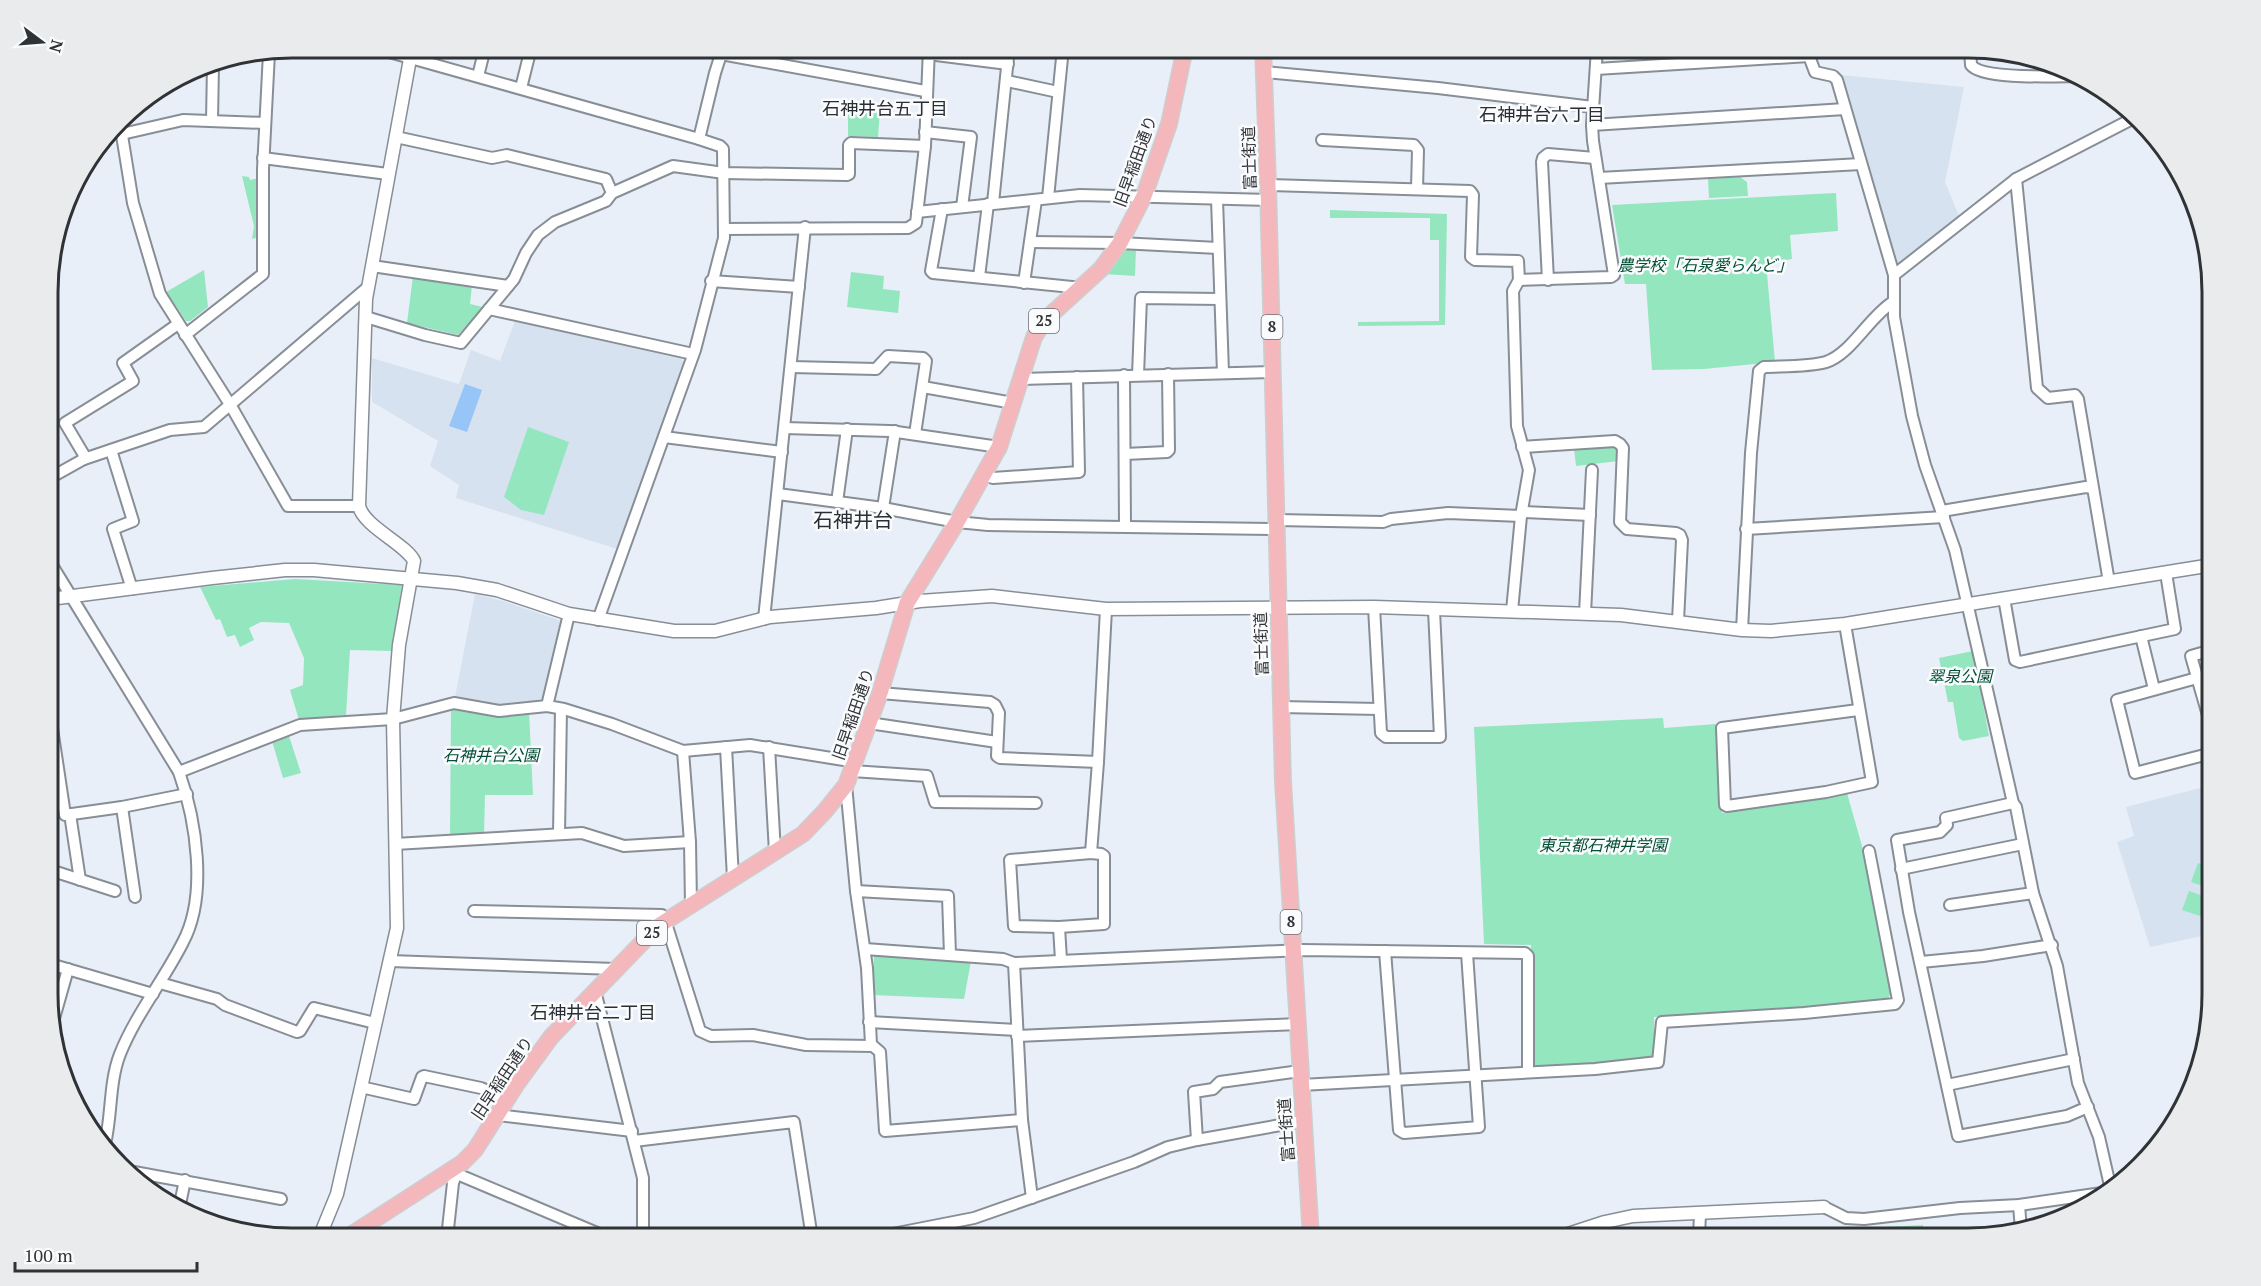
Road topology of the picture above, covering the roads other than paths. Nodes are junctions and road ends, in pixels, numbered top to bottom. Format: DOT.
graph roads {
  1 [pos="410,58"];
  2 [pos="428,58"];
  3 [pos="482,58"];
  4 [pos="528,58"];
  5 [pos="720,58"];
  6 [pos="758,58"];
  7 [pos="927,58"];
  8 [pos="971,58"];
  9 [pos="1009,58"];
  10 [pos="1062,58"];
  11 [pos="1183,58"];
  12 [pos="1263,58"];
  13 [pos="1597,58"];
  14 [pos="1733,58"];
  15 [pos="1809,58"];
  16 [pos="1971,58"];
  17 [pos="269,60"];
  18 [pos="1008,64"];
  19 [pos="1596,69"];
  20 [pos="213,72"];
  21 [pos="1264,72"];
  22 [pos="478,76"];
  23 [pos="2057,76"];
  24 [pos="1007,81"];
  25 [pos="521,88"];
  26 [pos="925,91"];
  27 [pos="1058,92"];
  28 [pos="1593,107"];
  29 [pos="1845,109"];
  30 [pos="212,121"];
  31 [pos="2128,121"];
  32 [pos="265,123"];
  33 [pos="1592,125"];
  34 [pos="127,127"];
  35 [pos="925,132"];
  36 [pos="122,133"];
  37 [pos="396,137"];
  38 [pos="699,139"];
  39 [pos="1322,140"];
  40 [pos="925,146"];
  41 [pos="263,158"];
  42 [pos="1595,158"];
  43 [pos="1861,164"];
  44 [pos="724,173"];
  45 [pos="388,174"];
  46 [pos="1599,178"];
  47 [pos="2016,179"];
  48 [pos="1268,185"];
  49 [pos="1417,189"];
  50 [pos="612,193"];
  51 [pos="1144,196"];
  52 [pos="1048,198"];
  53 [pos="1217,199"];
  54 [pos="1036,200"];
  55 [pos="1269,200"];
  56 [pos="991,204"];
  57 [pos="962,207"];
  58 [pos="942,209"];
  59 [pos="917,212"];
  60 [pos="805,227"];
  61 [pos="724,228"];
  62 [pos="1030,242"];
  63 [pos="1120,243"];
  64 [pos="1218,248"];
  65 [pos="372,266"];
  66 [pos="1894,275"];
  67 [pos="979,277"];
  68 [pos="1519,280"];
  69 [pos="1548,280"];
  70 [pos="711,281"];
  71 [pos="1024,284"];
  72 [pos="508,286"];
  73 [pos="368,287"];
  74 [pos="799,287"];
  75 [pos="1082,288"];
  76 [pos="1219,299"];
  77 [pos="1893,302"];
  78 [pos="489,309"];
  79 [pos="366,317"];
  80 [pos="178,324"];
  81 [pos="185,335"];
  82 [pos="693,354"];
  83 [pos="791,367"];
  84 [pos="1272,372"];
  85 [pos="1168,374"];
  86 [pos="1223,374"];
  87 [pos="1124,375"];
  88 [pos="1138,375"];
  89 [pos="1077,377"];
  90 [pos="1021,379"];
  91 [pos="923,387"];
  92 [pos="1013,403"];
  93 [pos="231,406"];
  94 [pos="784,428"];
  95 [pos="847,429"];
  96 [pos="896,431"];
  97 [pos="915,434"];
  98 [pos="664,437"];
  99 [pos="999,447"];
  100 [pos="1522,447"];
  101 [pos="111,450"];
  102 [pos="782,452"];
  103 [pos="1125,454"];
  104 [pos="84,459"];
  105 [pos="1592,470"];
  106 [pos="58,474"];
  107 [pos="985,475"];
  108 [pos="2092,488"];
  109 [pos="778,494"];
  110 [pos="837,502"];
  111 [pos="359,506"];
  112 [pos="883,508"];
  113 [pos="1522,514"];
  114 [pos="1943,514"];
  115 [pos="1590,515"];
  116 [pos="957,522"];
  117 [pos="1276,525"];
  118 [pos="1125,526"];
  119 [pos="1746,529"];
  120 [pos="2202,567"];
  121 [pos="2166,573"];
  122 [pos="58,575"];
  123 [pos="413,578"];
  124 [pos="2109,582"];
  125 [pos="132,589"];
  126 [pos="71,595"];
  127 [pos="58,597"];
  128 [pos="2004,598"];
  129 [pos="907,603"];
  130 [pos="1967,605"];
  131 [pos="1278,607"];
  132 [pos="1374,607"];
  133 [pos="1106,609"];
  134 [pos="1434,610"];
  135 [pos="1512,611"];
  136 [pos="569,614"];
  137 [pos="1585,614"];
  138 [pos="764,619"];
  139 [pos="598,620"];
  140 [pos="1678,621"];
  141 [pos="1845,624"];
  142 [pos="1742,630"];
  143 [pos="2140,636"];
  144 [pos="2202,653"];
  145 [pos="2197,678"];
  146 [pos="2154,689"];
  147 [pos="880,693"];
  148 [pos="2202,695"];
  149 [pos="547,706"];
  150 [pos="1280,707"];
  151 [pos="561,709"];
  152 [pos="1379,709"];
  153 [pos="1858,710"];
  154 [pos="393,718"];
  155 [pos="869,723"];
  156 [pos="997,742"];
  157 [pos="726,747"];
  158 [pos="770,747"];
  159 [pos="683,751"];
  160 [pos="2202,756"];
  161 [pos="1098,762"];
  162 [pos="58,769"];
  163 [pos="178,772"];
  164 [pos="851,773"];
  165 [pos="187,794"];
  166 [pos="2013,802"];
  167 [pos="1036,804"];
  168 [pos="122,807"];
  169 [pos="69,814"];
  170 [pos="559,834"];
  171 [pos="690,842"];
  172 [pos="395,844"];
  173 [pos="2023,844"];
  174 [pos="1869,851"];
  175 [pos="775,852"];
  176 [pos="1091,854"];
  177 [pos="1901,869"];
  178 [pos="58,875"];
  179 [pos="733,878"];
  180 [pos="80,880"];
  181 [pos="115,891"];
  182 [pos="856,891"];
  183 [pos="2033,893"];
  184 [pos="135,897"];
  185 [pos="691,905"];
  186 [pos="1950,905"];
  187 [pos="474,911"];
  188 [pos="665,921"];
  189 [pos="1059,927"];
  190 [pos="2052,945"];
  191 [pos="865,949"];
  192 [pos="1293,951"];
  193 [pos="1385,951"];
  194 [pos="1467,953"];
  195 [pos="950,955"];
  196 [pos="1061,960"];
  197 [pos="390,961"];
  198 [pos="1921,962"];
  199 [pos="1014,963"];
  200 [pos="58,966"];
  201 [pos="68,969"];
  202 [pos="615,969"];
  203 [pos="160,983"];
  204 [pos="595,991"];
  205 [pos="153,994"];
  206 [pos="59,1002"];
  207 [pos="869,1022"];
  208 [pos="375,1023"];
  209 [pos="1298,1024"];
  210 [pos="1017,1033"];
  211 [pos="871,1044"];
  212 [pos="2074,1059"];
  213 [pos="1528,1072"];
  214 [pos="1475,1076"];
  215 [pos="1301,1078"];
  216 [pos="1394,1081"];
  217 [pos="1947,1085"];
  218 [pos="361,1087"];
  219 [pos="507,1099"];
  220 [pos="2088,1107"];
  221 [pos="498,1115"];
  222 [pos="1022,1120"];
  223 [pos="1303,1121"];
  224 [pos="106,1135"];
  225 [pos="633,1136"];
  226 [pos="1197,1140"];
  227 [pos="143,1173"];
  228 [pos="453,1173"];
  229 [pos="185,1180"];
  230 [pos="2108,1181"];
  231 [pos="2089,1194"];
  232 [pos="1032,1198"];
  233 [pos="181,1199"];
  234 [pos="281,1199"];
  235 [pos="2019,1205"];
  236 [pos="1824,1207"];
  237 [pos="1700,1213"];
  238 [pos="2020,1222"];
  239 [pos="323,1228"];
  240 [pos="362,1228"];
  241 [pos="448,1228"];
  242 [pos="585,1228"];
  243 [pos="644,1228"];
  244 [pos="810,1228"];
  245 [pos="923,1228"];
  246 [pos="1310,1228"];
  247 [pos="1587,1228"];
  248 [pos="1699,1228"];
  1 -- 37 [label="street"];
  2 -- 22 [label="street"];
  3 -- 22 [label="street"];
  4 -- 25 [label="street"];
  5 -- 38 [label="street"];
  6 -- 26 [label="street"];
  7 -- 26 [label="street"];
  8 -- 18 [label="street"];
  9 -- 18 [label="street"];
  10 -- 27 [label="street"];
  11 -- 51 [label="main road, 旧早稲田通り / 25"];
  12 -- 21 [label="main road, 富士街道 / 8"];
  13 -- 19 [label="street"];
  14 -- 19 [label="street"];
  15 -- 29 [label="street"];
  16 -- 23 [label="street"];
  17 -- 32 [label="street"];
  18 -- 24 [label="street"];
  19 -- 28 [label="street"];
  20 -- 30 [label="street"];
  21 -- 28 [label="street"];
  21 -- 48 [label="main road, 富士街道 / 8"];
  22 -- 25 [label="street"];
  24 -- 27 [label="street"];
  24 -- 56 [label="street"];
  25 -- 38 [label="street"];
  26 -- 35 [label="street"];
  27 -- 52 [label="street"];
  28 -- 33 [label="street"];
  29 -- 33 [label="street"];
  29 -- 43 [label="street"];
  30 -- 32 [label="street"];
  30 -- 34 [label="street"];
  31 -- 47 [label="street"];
  32 -- 41 [label="street"];
  33 -- 42 [label="street"];
  35 -- 40 [label="street"];
  35 -- 57 [label="street"];
  36 -- 80 [label="street"];
  37 -- 45 [label="street"];
  37 -- 50 [label="street"];
  38 -- 44 [label="street"];
  39 -- 49 [label="street"];
  40 -- 44 [label="street"];
  40 -- 59 [label="street"];
  41 -- 45 [label="street"];
  41 -- 81 [label="street"];
  42 -- 46 [label="street"];
  42 -- 69 [label="street"];
  43 -- 46 [label="street"];
  43 -- 66 [label="street"];
  44 -- 50 [label="street"];
  44 -- 61 [label="street"];
  45 -- 65 [label="street"];
  46 -- 69 [label="street"];
  47 -- 66 [label="street"];
  47 -- 108 [label="street"];
  48 -- 49 [label="street"];
  48 -- 55 [label="main road, 富士街道 / 8"];
  49 -- 68 [label="street"];
  50 -- 72 [label="street"];
  51 -- 52 [label="street"];
  51 -- 53 [label="street"];
  51 -- 63 [label="main road, 旧早稲田通り / 25"];
  52 -- 54 [label="street"];
  53 -- 55 [label="street"];
  53 -- 64 [label="street"];
  54 -- 56 [label="street"];
  54 -- 62 [label="street"];
  55 -- 84 [label="main road, 富士街道 / 8"];
  56 -- 57 [label="street"];
  56 -- 67 [label="street"];
  57 -- 58 [label="street"];
  58 -- 59 [label="street"];
  58 -- 67 [label="street"];
  59 -- 60 [label="street"];
  60 -- 61 [label="street"];
  60 -- 74 [label="street"];
  61 -- 70 [label="street"];
  62 -- 63 [label="street"];
  62 -- 71 [label="street"];
  63 -- 64 [label="street"];
  63 -- 75 [label="main road, 旧早稲田通り / 25"];
  64 -- 76 [label="street"];
  65 -- 72 [label="street"];
  65 -- 73 [label="street"];
  66 -- 77 [label="street"];
  67 -- 71 [label="street"];
  68 -- 69 [label="street"];
  68 -- 100 [label="street"];
  70 -- 74 [label="street"];
  70 -- 82 [label="street"];
  71 -- 75 [label="street"];
  72 -- 78 [label="street"];
  73 -- 79 [label="street"];
  73 -- 93 [label="street"];
  74 -- 83 [label="street"];
  75 -- 90 [label="main road, 旧早稲田通り / 25"];
  76 -- 86 [label="street"];
  76 -- 88 [label="street"];
  77 -- 114 [label="street"];
  77 -- 119 [label="street"];
  78 -- 79 [label="street"];
  78 -- 82 [label="street"];
  79 -- 111 [label="street"];
  80 -- 81 [label="street"];
  80 -- 104 [label="street"];
  81 -- 93 [label="street"];
  82 -- 98 [label="street"];
  83 -- 91 [label="street"];
  83 -- 94 [label="street"];
  84 -- 86 [label="street"];
  84 -- 117 [label="main road, 富士街道 / 8"];
  85 -- 86 [label="street"];
  85 -- 88 [label="street"];
  85 -- 103 [label="street"];
  87 -- 88 [label="street"];
  87 -- 89 [label="street"];
  87 -- 103 [label="street"];
  89 -- 90 [label="street"];
  89 -- 107 [label="street"];
  90 -- 92 [label="main road, 旧早稲田通り / 25"];
  91 -- 92 [label="street"];
  91 -- 97 [label="street"];
  92 -- 99 [label="main road, 旧早稲田通り / 25"];
  93 -- 101 [label="street"];
  93 -- 111 [label="street"];
  94 -- 95 [label="street"];
  94 -- 102 [label="street"];
  95 -- 96 [label="street"];
  95 -- 110 [label="street"];
  96 -- 97 [label="street"];
  96 -- 112 [label="street"];
  97 -- 99 [label="street"];
  98 -- 102 [label="street"];
  98 -- 139 [label="street"];
  99 -- 107 [label="main road, 旧早稲田通り / 25"];
  100 -- 113 [label="street"];
  100 -- 140 [label="street"];
  101 -- 104 [label="street"];
  101 -- 125 [label="street"];
  102 -- 109 [label="street"];
  103 -- 118 [label="street"];
  104 -- 106 [label="street"];
  105 -- 115 [label="street"];
  107 -- 116 [label="main road, 旧早稲田通り / 25"];
  108 -- 114 [label="street"];
  108 -- 124 [label="street"];
  109 -- 110 [label="street"];
  109 -- 138 [label="street"];
  110 -- 112 [label="street"];
  111 -- 123 [label="street"];
  112 -- 116 [label="street"];
  113 -- 115 [label="street"];
  113 -- 117 [label="street"];
  113 -- 135 [label="street"];
  114 -- 119 [label="street"];
  114 -- 130 [label="street"];
  115 -- 137 [label="street"];
  116 -- 118 [label="street"];
  116 -- 129 [label="main road, 旧早稲田通り / 25"];
  117 -- 118 [label="street"];
  117 -- 131 [label="main road, 富士街道 / 8"];
  119 -- 142 [label="street"];
  120 -- 121 [label="street"];
  121 -- 124 [label="street"];
  121 -- 143 [label="street"];
  122 -- 126 [label="street"];
  123 -- 125 [label="street"];
  123 -- 136 [label="street"];
  123 -- 154 [label="street"];
  124 -- 128 [label="street"];
  125 -- 126 [label="street"];
  126 -- 127 [label="street"];
  126 -- 163 [label="street"];
  128 -- 130 [label="street"];
  128 -- 143 [label="street"];
  129 -- 133 [label="street"];
  129 -- 138 [label="street"];
  129 -- 147 [label="main road, 旧早稲田通り / 25"];
  130 -- 141 [label="street"];
  130 -- 166 [label="street"];
  131 -- 132 [label="street"];
  131 -- 133 [label="street"];
  131 -- 150 [label="main road, 富士街道 / 8"];
  132 -- 134 [label="street"];
  132 -- 152 [label="street"];
  133 -- 161 [label="street"];
  134 -- 135 [label="street"];
  134 -- 152 [label="street"];
  135 -- 137 [label="street"];
  136 -- 139 [label="street"];
  136 -- 149 [label="street"];
  137 -- 140 [label="street"];
  138 -- 139 [label="street"];
  140 -- 142 [label="street"];
  141 -- 142 [label="street"];
  141 -- 153 [label="street"];
  143 -- 146 [label="street"];
  144 -- 145 [label="street"];
  145 -- 146 [label="street"];
  145 -- 148 [label="street"];
  146 -- 160 [label="street"];
  147 -- 155 [label="main road, 旧早稲田通り / 25"];
  147 -- 156 [label="street"];
  149 -- 151 [label="street"];
  149 -- 154 [label="street"];
  150 -- 152 [label="street"];
  150 -- 192 [label="main road, 富士街道 / 8"];
  151 -- 159 [label="street"];
  151 -- 170 [label="street"];
  153 -- 153 [label="street"];
  154 -- 163 [label="street"];
  154 -- 172 [label="street"];
  155 -- 156 [label="street"];
  155 -- 164 [label="main road, 旧早稲田通り / 25"];
  156 -- 161 [label="street"];
  157 -- 158 [label="street"];
  157 -- 159 [label="street"];
  157 -- 179 [label="street"];
  158 -- 164 [label="street"];
  158 -- 175 [label="street"];
  159 -- 171 [label="street"];
  161 -- 176 [label="street"];
  162 -- 169 [label="street"];
  163 -- 165 [label="street"];
  164 -- 167 [label="street"];
  164 -- 175 [label="main road, 旧早稲田通り / 25"];
  164 -- 182 [label="street"];
  165 -- 168 [label="street"];
  165 -- 203 [label="street"];
  166 -- 173 [label="street"];
  166 -- 177 [label="street"];
  168 -- 169 [label="street"];
  168 -- 184 [label="street"];
  169 -- 180 [label="street"];
  170 -- 171 [label="street"];
  170 -- 172 [label="street"];
  171 -- 185 [label="street"];
  172 -- 197 [label="street"];
  173 -- 177 [label="street"];
  173 -- 183 [label="street"];
  174 -- 213 [label="street"];
  175 -- 179 [label="main road, 旧早稲田通り / 25"];
  176 -- 189 [label="street"];
  176 -- 189 [label="street"];
  177 -- 198 [label="street"];
  178 -- 180 [label="street"];
  179 -- 185 [label="main road, 旧早稲田通り / 25"];
  180 -- 181 [label="street"];
  182 -- 191 [label="street"];
  182 -- 195 [label="street"];
  183 -- 186 [label="street"];
  183 -- 190 [label="street"];
  185 -- 188 [label="main road, 旧早稲田通り / 25"];
  187 -- 188 [label="street"];
  188 -- 202 [label="main road, 旧早稲田通り / 25"];
  188 -- 211 [label="street"];
  189 -- 196 [label="street"];
  190 -- 198 [label="street"];
  190 -- 212 [label="street"];
  191 -- 195 [label="street"];
  191 -- 207 [label="street"];
  192 -- 193 [label="street"];
  192 -- 196 [label="street"];
  192 -- 209 [label="main road, 富士街道 / 8"];
  193 -- 194 [label="street"];
  193 -- 216 [label="street"];
  194 -- 213 [label="street"];
  194 -- 214 [label="street"];
  195 -- 199 [label="street"];
  196 -- 199 [label="street"];
  197 -- 202 [label="street"];
  197 -- 208 [label="street"];
  198 -- 217 [label="street"];
  199 -- 210 [label="street"];
  200 -- 201 [label="street"];
  201 -- 205 [label="street"];
  201 -- 206 [label="street"];
  202 -- 204 [label="main road, 旧早稲田通り / 25"];
  203 -- 205 [label="street"];
  203 -- 208 [label="street"];
  204 -- 219 [label="main road, 旧早稲田通り / 25"];
  204 -- 225 [label="street"];
  205 -- 224 [label="street"];
  207 -- 210 [label="street"];
  207 -- 211 [label="street"];
  208 -- 218 [label="street"];
  209 -- 210 [label="street"];
  209 -- 215 [label="main road, 富士街道 / 8"];
  210 -- 222 [label="street"];
  211 -- 222 [label="street"];
  212 -- 217 [label="street"];
  212 -- 220 [label="street"];
  213 -- 214 [label="street"];
  214 -- 216 [label="street"];
  214 -- 216 [label="street"];
  215 -- 216 [label="street"];
  215 -- 223 [label="main road, 富士街道 / 8"];
  215 -- 226 [label="street"];
  217 -- 220 [label="street"];
  218 -- 219 [label="street"];
  218 -- 239 [label="street"];
  219 -- 221 [label="main road, 旧早稲田通り / 25"];
  220 -- 230 [label="street"];
  221 -- 225 [label="street"];
  221 -- 228 [label="main road, 旧早稲田通り / 25"];
  222 -- 232 [label="street"];
  223 -- 226 [label="street"];
  223 -- 246 [label="main road, 富士街道 / 8"];
  225 -- 243 [label="street"];
  225 -- 244 [label="street"];
  226 -- 232 [label="street"];
  227 -- 229 [label="street"];
  228 -- 240 [label="main road, 旧早稲田通り / 25"];
  228 -- 241 [label="street"];
  228 -- 242 [label="street"];
  229 -- 233 [label="street"];
  229 -- 234 [label="street"];
  231 -- 235 [label="street"];
  232 -- 245 [label="street"];
  235 -- 236 [label="street"];
  235 -- 238 [label="street"];
  236 -- 237 [label="street"];
  237 -- 247 [label="street"];
  237 -- 248 [label="street"];
}
